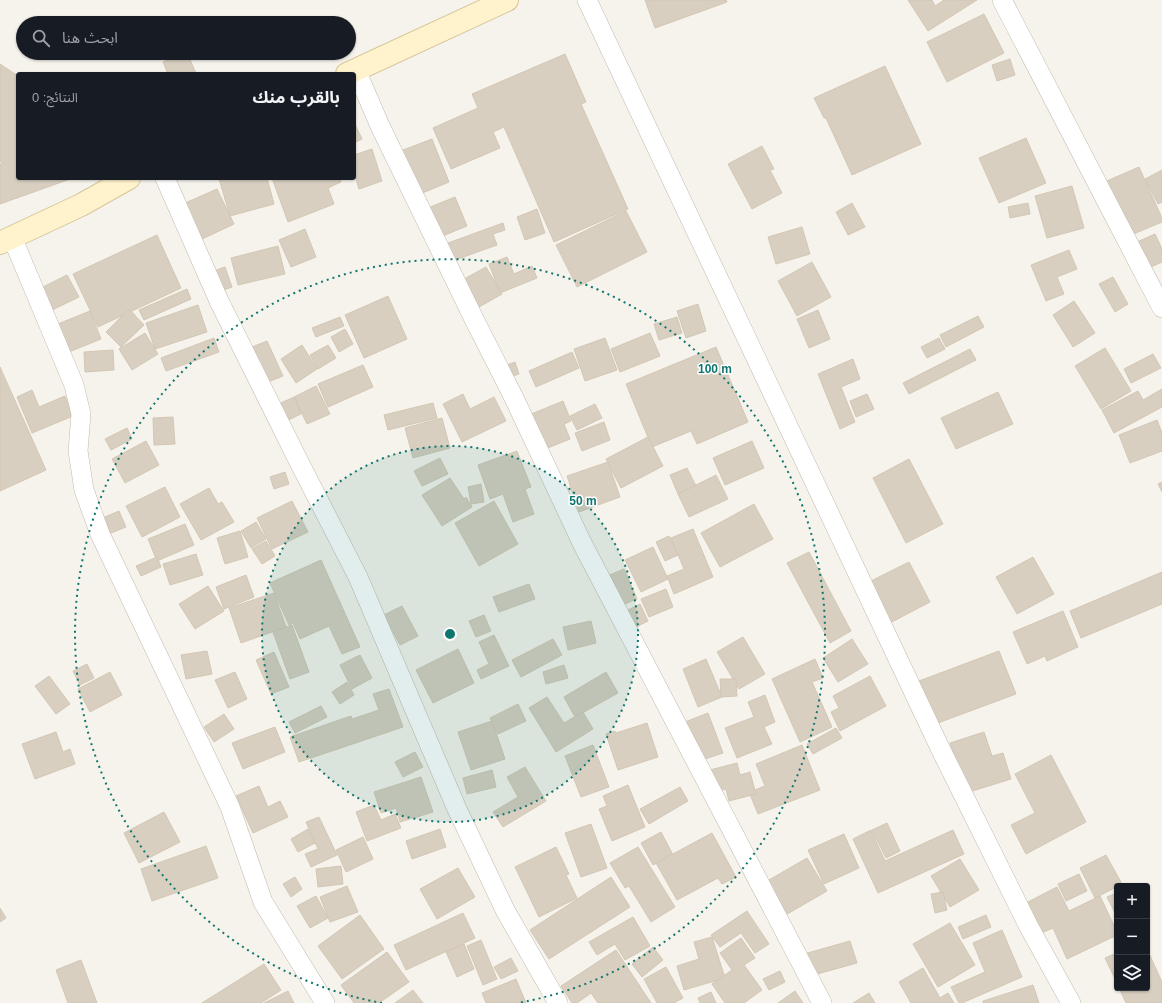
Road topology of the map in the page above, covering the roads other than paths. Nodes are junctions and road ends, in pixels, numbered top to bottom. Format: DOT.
graph roads {
  1 [pos="507,0"];
  2 [pos="587,0"];
  3 [pos="1002,0"];
  4 [pos="352,72"];
  5 [pos="356,80"];
  6 [pos="125,180"];
  7 [pos="166,180"];
  8 [pos="6,240"];
  9 [pos="1162,308"];
  10 [pos="325,1003"];
  11 [pos="558,1003"];
  12 [pos="822,1003"];
  13 [pos="1071,1003"];
  1 -- 4 [label="main road"];
  2 -- 13 [label="street"];
  3 -- 9 [label="street"];
  5 -- 12 [label="street"];
  6 -- 8 [label="main road"];
  7 -- 11 [label="street"];
  8 -- 10 [label="street"];
}
